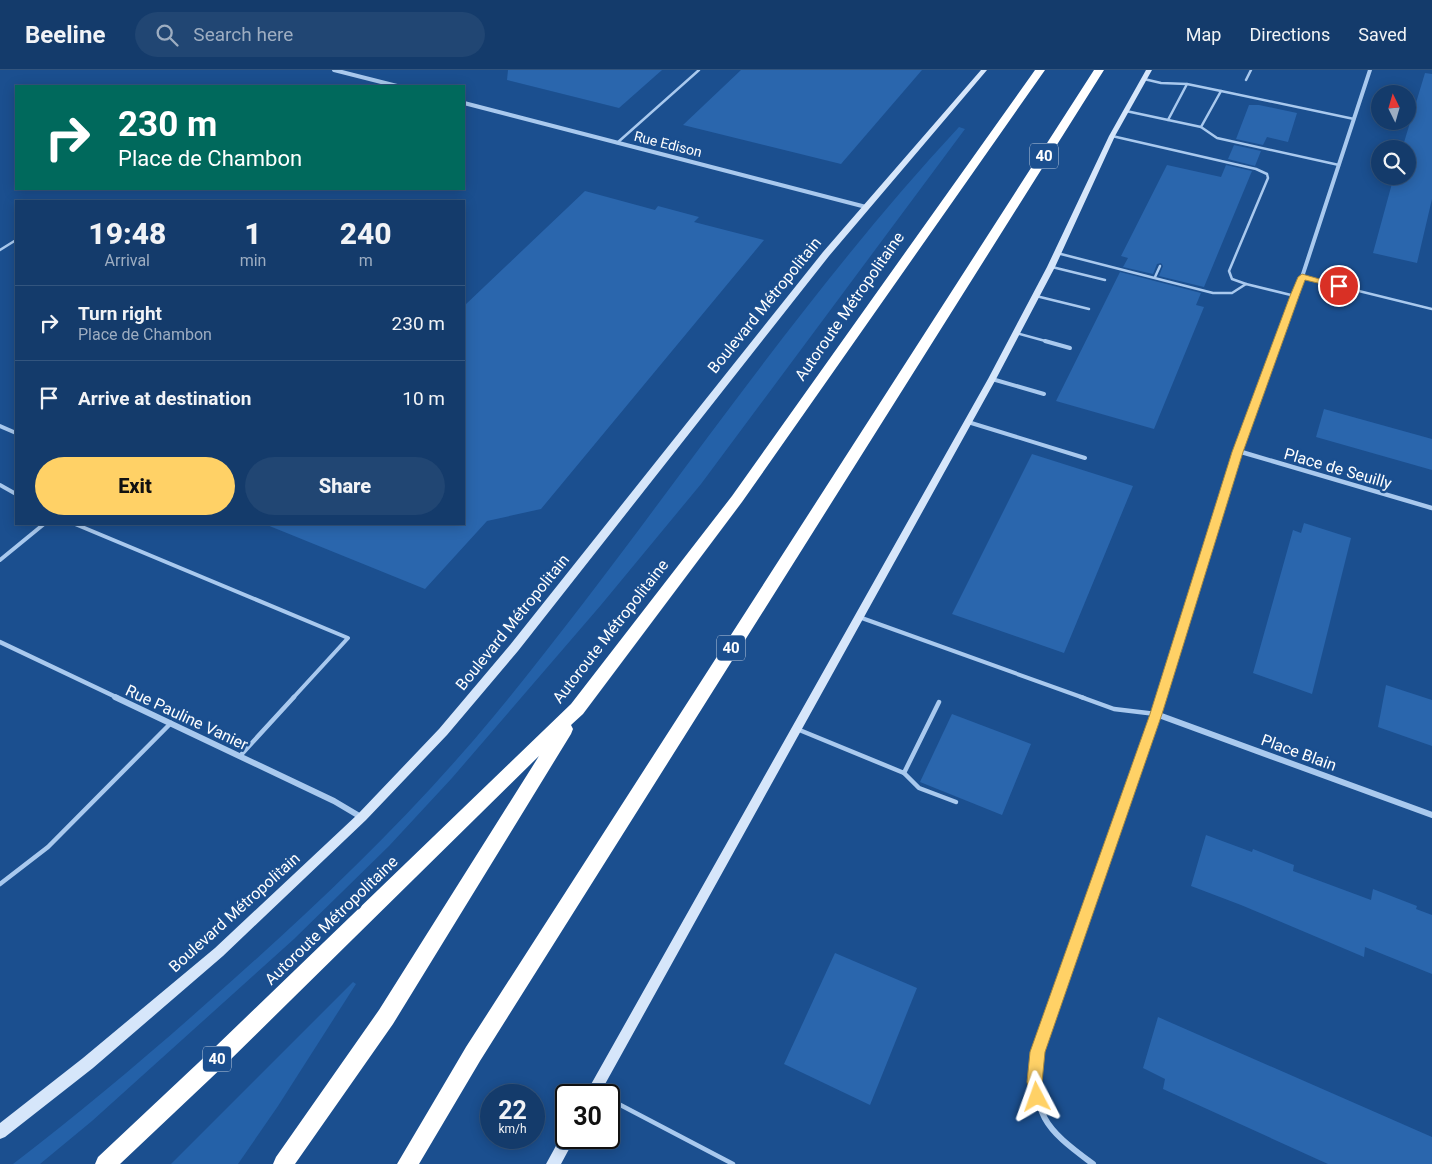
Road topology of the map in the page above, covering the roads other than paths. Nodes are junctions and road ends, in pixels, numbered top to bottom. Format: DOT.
graph roads {
  1 [pos="335,70"];
  2 [pos="699,70"];
  3 [pos="984,70"];
  4 [pos="1040,70"];
  5 [pos="1099,70"];
  6 [pos="1149,70"];
  7 [pos="1251,70"];
  8 [pos="1370,70"];
  9 [pos="1144,80"];
  10 [pos="1246,80"];
  11 [pos="1187,84"];
  12 [pos="393,85"];
  13 [pos="1221,91"];
  14 [pos="465,103"];
  15 [pos="1126,111"];
  16 [pos="1354,119"];
  17 [pos="1168,120"];
  18 [pos="1201,127"];
  19 [pos="1112,136"];
  20 [pos="617,143"];
  21 [pos="1339,165"];
  22 [pos="866,207"];
  23 [pos="15,241"];
  24 [pos="0,250"];
  25 [pos="1057,253"];
  26 [pos="1051,266"];
  27 [pos="1160,266"];
  28 [pos="1155,277"];
  29 [pos="1302,277"];
  30 [pos="1105,280"];
  31 [pos="1246,284"];
  32 [pos="1036,296"];
  33 [pos="1294,296"];
  34 [pos="1089,309"];
  35 [pos="1432,309"];
  36 [pos="1016,333"];
  37 [pos="1070,348"];
  38 [pos="992,379"];
  39 [pos="1044,394"];
  40 [pos="968,422"];
  41 [pos="0,426"];
  42 [pos="15,433"];
  43 [pos="1238,452"];
  44 [pos="1084,458"];
  45 [pos="0,484"];
  46 [pos="15,493"];
  47 [pos="1432,508"];
  48 [pos="43,525"];
  49 [pos="77,525"];
  50 [pos="0,560"];
  51 [pos="860,617"];
  52 [pos="0,642"];
  53 [pos="938,702"];
  54 [pos="577,709"];
  55 [pos="1156,714"];
  56 [pos="172,723"];
  57 [pos="797,729"];
  58 [pos="240,756"];
  59 [pos="904,772"];
  60 [pos="956,802"];
  61 [pos="1432,815"];
  62 [pos="362,817"];
  63 [pos="0,884"];
  64 [pos="601,1084"];
  65 [pos="620,1105"];
  66 [pos="0,1132"];
  67 [pos="562,1149"];
  68 [pos="105,1164"];
  69 [pos="284,1164"];
  70 [pos="407,1164"];
  71 [pos="553,1164"];
  72 [pos="733,1164"];
  73 [pos="1093,1164"];
  1 -- 12 [label="street"];
  2 -- 20 [label="lane"];
  3 -- 22 [label="main road, Boulevard Métropolitain"];
  4 -- 54 [label="highway, Autoroute Métropolitaine / 40"];
  5 -- 70 [label="highway, 40"];
  6 -- 9 [label="main road"];
  7 -- 10 [label="lane"];
  8 -- 16 [label="street"];
  9 -- 11 [label="lane"];
  9 -- 15 [label="main road"];
  11 -- 13 [label="lane"];
  11 -- 17 [label="lane"];
  13 -- 16 [label="lane"];
  13 -- 18 [label="lane"];
  14 -- 20 [label="street, Rue Edison"];
  15 -- 17 [label="lane"];
  15 -- 19 [label="main road"];
  16 -- 21 [label="street"];
  17 -- 18 [label="lane"];
  18 -- 21 [label="lane"];
  19 -- 25 [label="main road"];
  19 -- 31 [label="lane"];
  20 -- 22 [label="street, Rue Edison"];
  21 -- 29 [label="street"];
  22 -- 62 [label="main road, Boulevard Métropolitain"];
  23 -- 24 [label="lane"];
  25 -- 26 [label="main road"];
  25 -- 28 [label="lane"];
  26 -- 30 [label="lane"];
  26 -- 32 [label="main road"];
  27 -- 28 [label="lane"];
  28 -- 31 [label="lane"];
  29 -- 33 [label="street"];
  29 -- 35 [label="lane"];
  31 -- 33 [label="lane"];
  32 -- 34 [label="lane"];
  32 -- 36 [label="main road"];
  33 -- 43 [label="street"];
  36 -- 37 [label="lane"];
  36 -- 38 [label="main road"];
  38 -- 39 [label="lane"];
  38 -- 40 [label="main road"];
  40 -- 44 [label="lane"];
  40 -- 51 [label="main road"];
  41 -- 42 [label="lane"];
  43 -- 47 [label="street, Place de Seuilly"];
  43 -- 55 [label="street"];
  45 -- 46 [label="lane"];
  48 -- 50 [label="lane"];
  49 -- 58 [label="lane"];
  51 -- 55 [label="lane"];
  51 -- 57 [label="main road"];
  52 -- 56 [label="street, Rue Pauline Vanier"];
  53 -- 59 [label="lane"];
  54 -- 68 [label="highway, Autoroute Métropolitaine / 40"];
  54 -- 69 [label="highway"];
  55 -- 61 [label="street, Place Blain"];
  55 -- 73 [label="street"];
  56 -- 58 [label="street, Rue Pauline Vanier"];
  56 -- 63 [label="lane"];
  57 -- 59 [label="lane"];
  57 -- 64 [label="main road"];
  58 -- 62 [label="street, Rue Pauline Vanier"];
  59 -- 60 [label="lane"];
  62 -- 66 [label="main road, Boulevard Métropolitain"];
  65 -- 72 [label="lane"];
  67 -- 71 [label="main road"];
}
